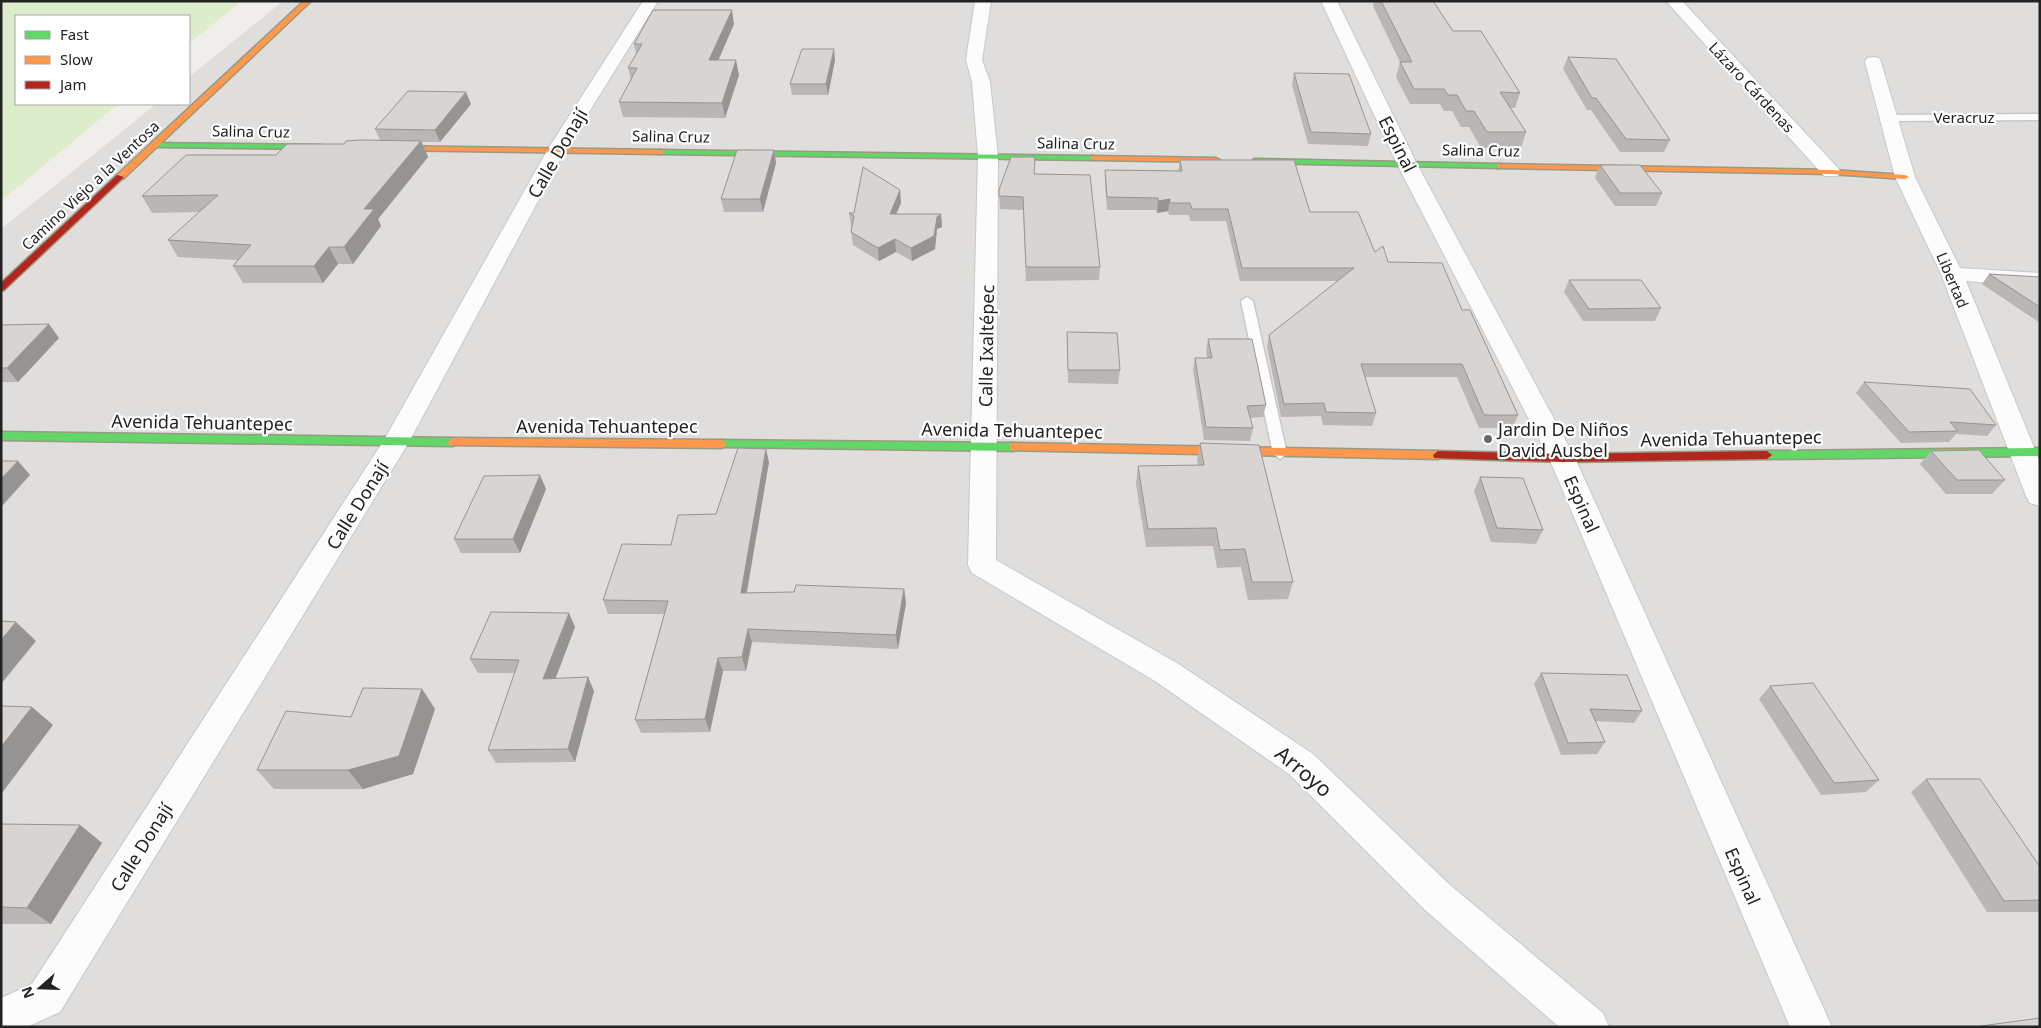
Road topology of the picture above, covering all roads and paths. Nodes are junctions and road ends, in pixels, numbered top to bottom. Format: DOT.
graph roads {
  1 [pos="308,1"];
  2 [pos="651,1"];
  3 [pos="983,1"];
  4 [pos="1329,1"];
  5 [pos="1672,1"];
  6 [pos="1873,62"];
  7 [pos="2040,117"];
  8 [pos="1888,118"];
  9 [pos="156,145"];
  10 [pos="332,147"];
  11 [pos="372,148"];
  12 [pos="557,150"];
  13 [pos="988,157"];
  14 [pos="1228,161"];
  15 [pos="1247,161"];
  16 [pos="1407,164"];
  17 [pos="1831,172"];
  18 [pos="1905,177"];
  19 [pos="1952,274"];
  20 [pos="2040,280"];
  21 [pos="1,288"];
  22 [pos="1247,301"];
  23 [pos="1,436"];
  24 [pos="396,442"];
  25 [pos="984,446"];
  26 [pos="2031,452"];
  27 [pos="1280,454"];
  28 [pos="1562,458"];
  29 [pos="2040,496"];
  30 [pos="982,565"];
  31 [pos="1,1018"];
  32 [pos="1809,1024"];
  33 [pos="1589,1027"];
  1 -- 9 [label="street, Camino Viejo a la Ventosa"];
  2 -- 12 [label="street, Calle Donají"];
  3 -- 13 [label="street, Calle Ixaltépec"];
  4 -- 16 [label="street, Espinal"];
  5 -- 17 [label="street, Lázaro Cárdenas"];
  6 -- 8 [label="street, Libertad"];
  7 -- 8 [label="lane, Veracruz"];
  8 -- 18 [label="street, Libertad"];
  9 -- 10 [label="street, Salina Cruz"];
  9 -- 21 [label="street, Camino Viejo a la Ventosa"];
  11 -- 12 [label="street, Salina Cruz"];
  12 -- 13 [label="street, Salina Cruz"];
  12 -- 24 [label="street, Calle Donají"];
  13 -- 14 [label="street, Salina Cruz"];
  13 -- 25 [label="street, Calle Ixaltépec"];
  15 -- 16 [label="street, Salina Cruz"];
  16 -- 17 [label="street, Salina Cruz"];
  16 -- 28 [label="street, Espinal"];
  17 -- 18 [label="street, Salina Cruz"];
  18 -- 19 [label="street, Libertad"];
  19 -- 20 [label="street"];
  19 -- 26 [label="street, Libertad"];
  22 -- 27 [label="lane"];
  23 -- 24 [label="street, Avenida Tehuantepec"];
  24 -- 25 [label="street, Avenida Tehuantepec"];
  24 -- 31 [label="street, Calle Donají"];
  25 -- 27 [label="street, Avenida Tehuantepec"];
  25 -- 30 [label="street, Calle Ixaltépec"];
  26 -- 28 [label="street, Avenida Tehuantepec"];
  26 -- 29 [label="street, Libertad"];
  27 -- 28 [label="street, Avenida Tehuantepec"];
  28 -- 32 [label="street, Espinal"];
  30 -- 33 [label="street, Arroyo"];
}
